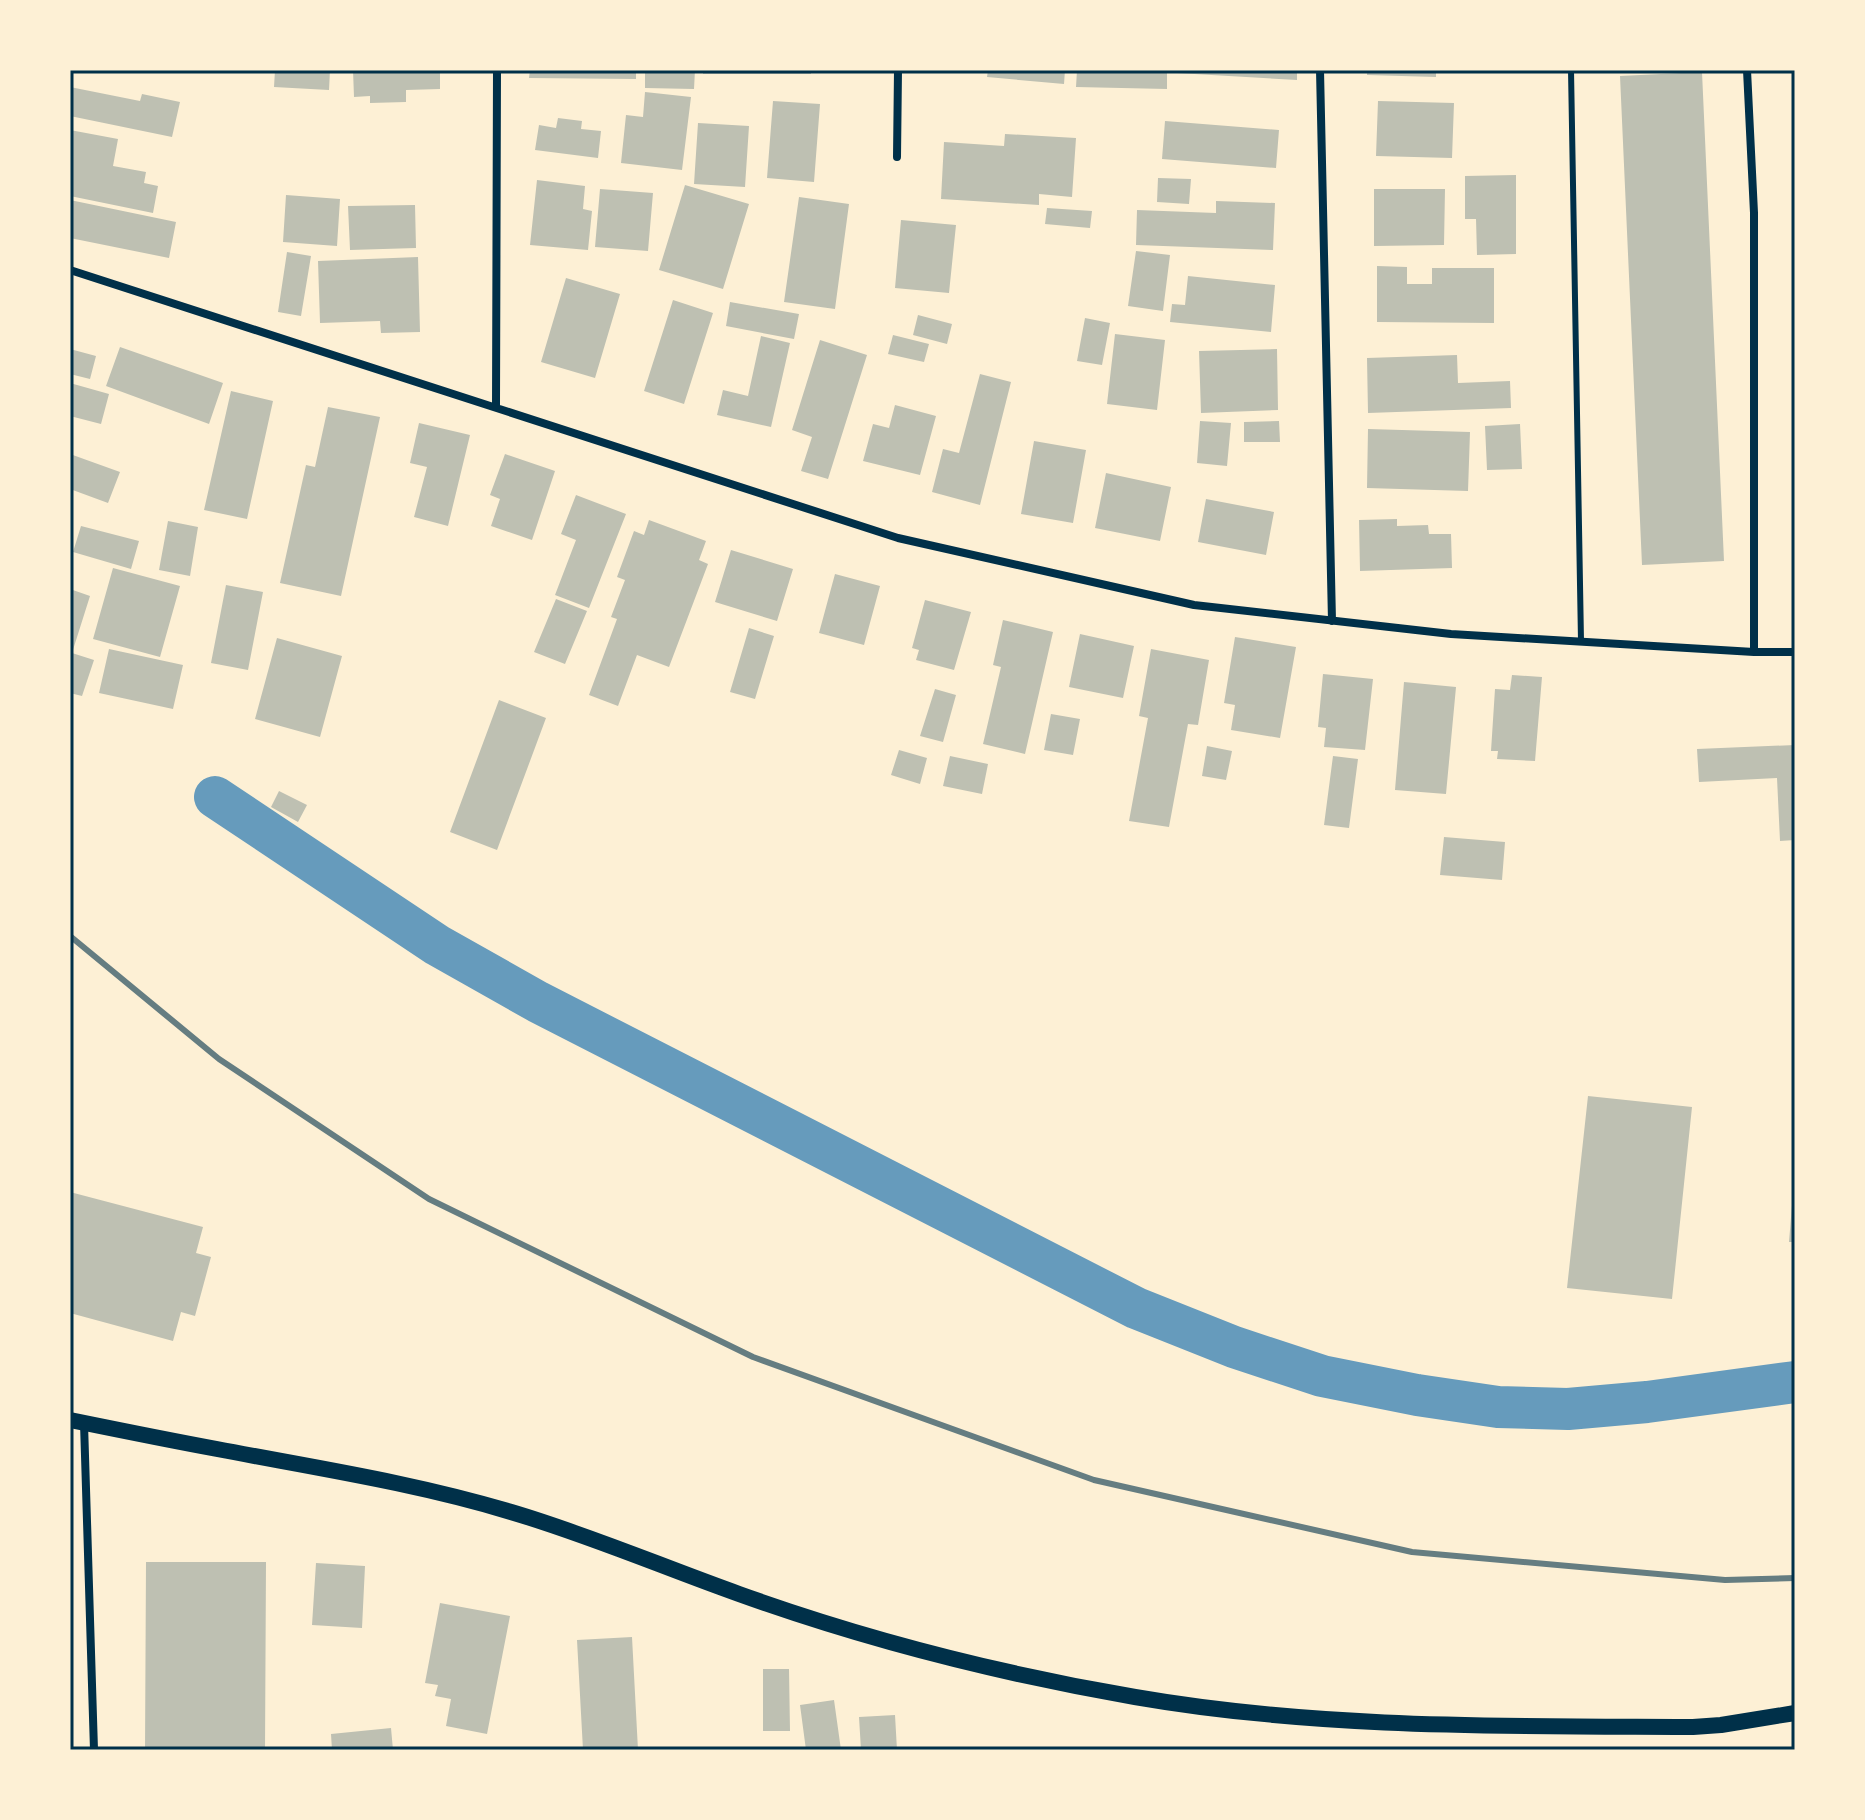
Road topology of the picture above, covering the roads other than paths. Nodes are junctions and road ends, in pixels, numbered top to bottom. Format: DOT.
graph roads {
  1 [pos="497,70"];
  2 [pos="898,70"];
  3 [pos="1320,70"];
  4 [pos="1571,70"];
  5 [pos="1747,70"];
  6 [pos="897,157"];
  7 [pos="70,270"];
  8 [pos="496,407"];
  9 [pos="1332,621"];
  10 [pos="1581,641"];
  11 [pos="1754,652"];
  12 [pos="1795,652"];
  13 [pos="77,1421"];
  14 [pos="1795,1713"];
  15 [pos="94,1750"];
  1 -- 8 [label="street"];
  2 -- 6 [label="street"];
  3 -- 9 [label="street"];
  4 -- 10 [label="lane"];
  5 -- 11 [label="street"];
  7 -- 8 [label="street"];
  8 -- 9 [label="street"];
  9 -- 10 [label="street"];
  10 -- 11 [label="street"];
  11 -- 12 [label="street"];
  13 -- 14 [label="main road"];
  13 -- 15 [label="street"];
}
